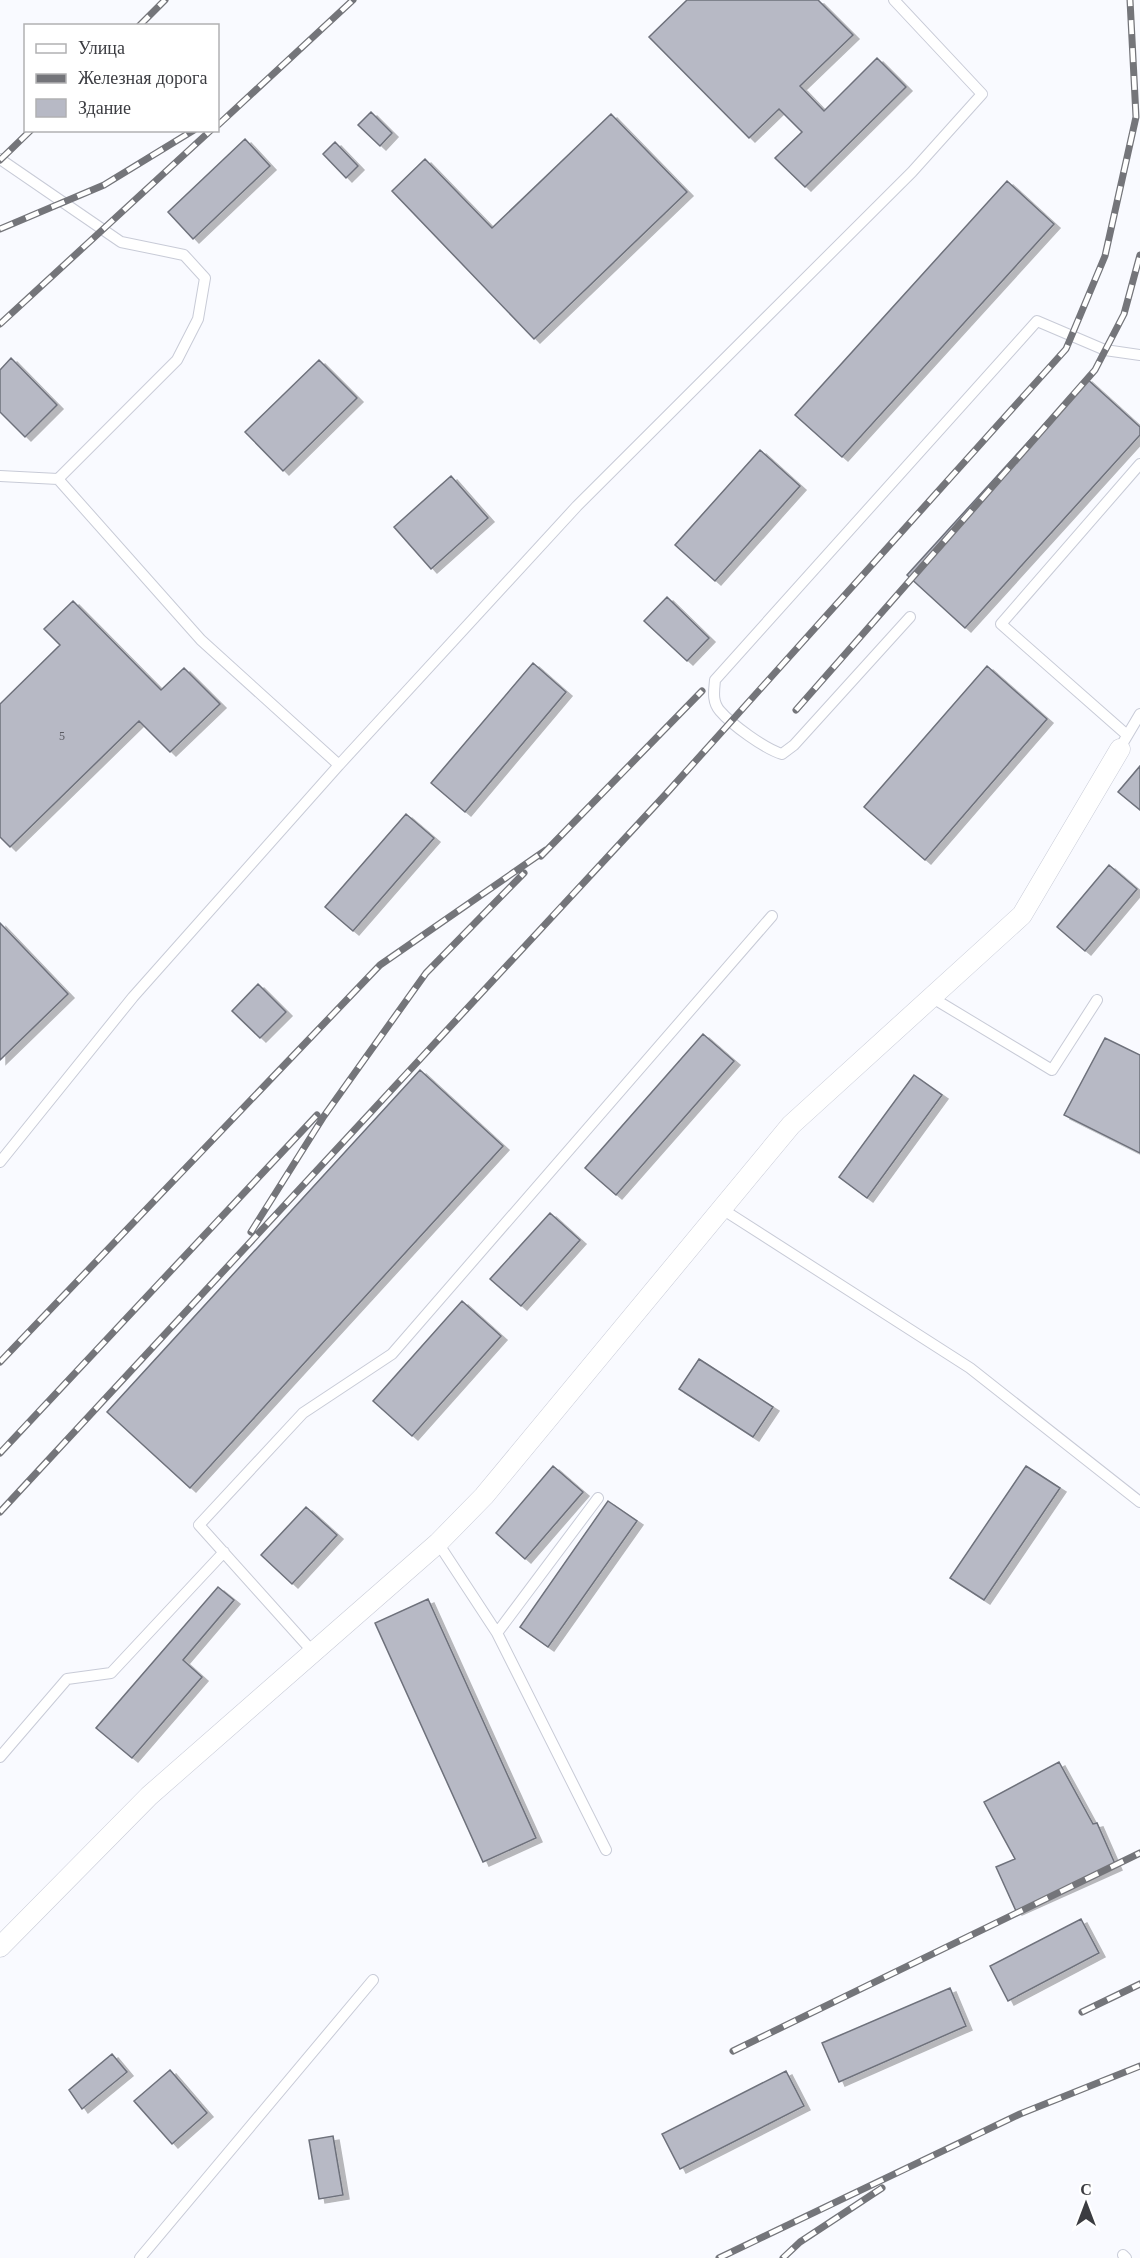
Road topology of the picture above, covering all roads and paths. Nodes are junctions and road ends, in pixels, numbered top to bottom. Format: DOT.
graph roads {
  1 [pos="894,0"];
  2 [pos="0,159"];
  3 [pos="1140,355"];
  4 [pos="1140,464"];
  5 [pos="0,476"];
  6 [pos="58,479"];
  7 [pos="910,617"];
  8 [pos="1140,714"];
  9 [pos="1137,726"];
  10 [pos="1124,742"];
  11 [pos="339,765"];
  12 [pos="772,916"];
  13 [pos="931,997"];
  14 [pos="1097,1000"];
  15 [pos="0,1162"];
  16 [pos="722,1209"];
  17 [pos="598,1498"];
  18 [pos="1140,1502"];
  19 [pos="438,1543"];
  20 [pos="224,1552"];
  21 [pos="497,1634"];
  22 [pos="313,1652"];
  23 [pos="0,1757"];
  24 [pos="606,1850"];
  25 [pos="0,1947"];
  26 [pos="373,1980"];
  27 [pos="140,2258"];
  1 -- 11 [label="lane"];
  2 -- 6 [label="lane"];
  3 -- 7 [label="lane"];
  4 -- 10 [label="lane"];
  5 -- 6 [label="lane"];
  6 -- 11 [label="lane"];
  8 -- 9 [label="lane"];
  9 -- 10 [label="lane"];
  10 -- 13 [label="street"];
  11 -- 15 [label="lane"];
  12 -- 20 [label="lane"];
  13 -- 14 [label="lane"];
  13 -- 16 [label="street"];
  16 -- 18 [label="lane"];
  16 -- 19 [label="street"];
  17 -- 21 [label="lane"];
  19 -- 21 [label="lane"];
  19 -- 22 [label="street"];
  20 -- 22 [label="lane"];
  20 -- 23 [label="lane"];
  21 -- 24 [label="lane"];
  22 -- 25 [label="street"];
  26 -- 27 [label="lane"];
}
